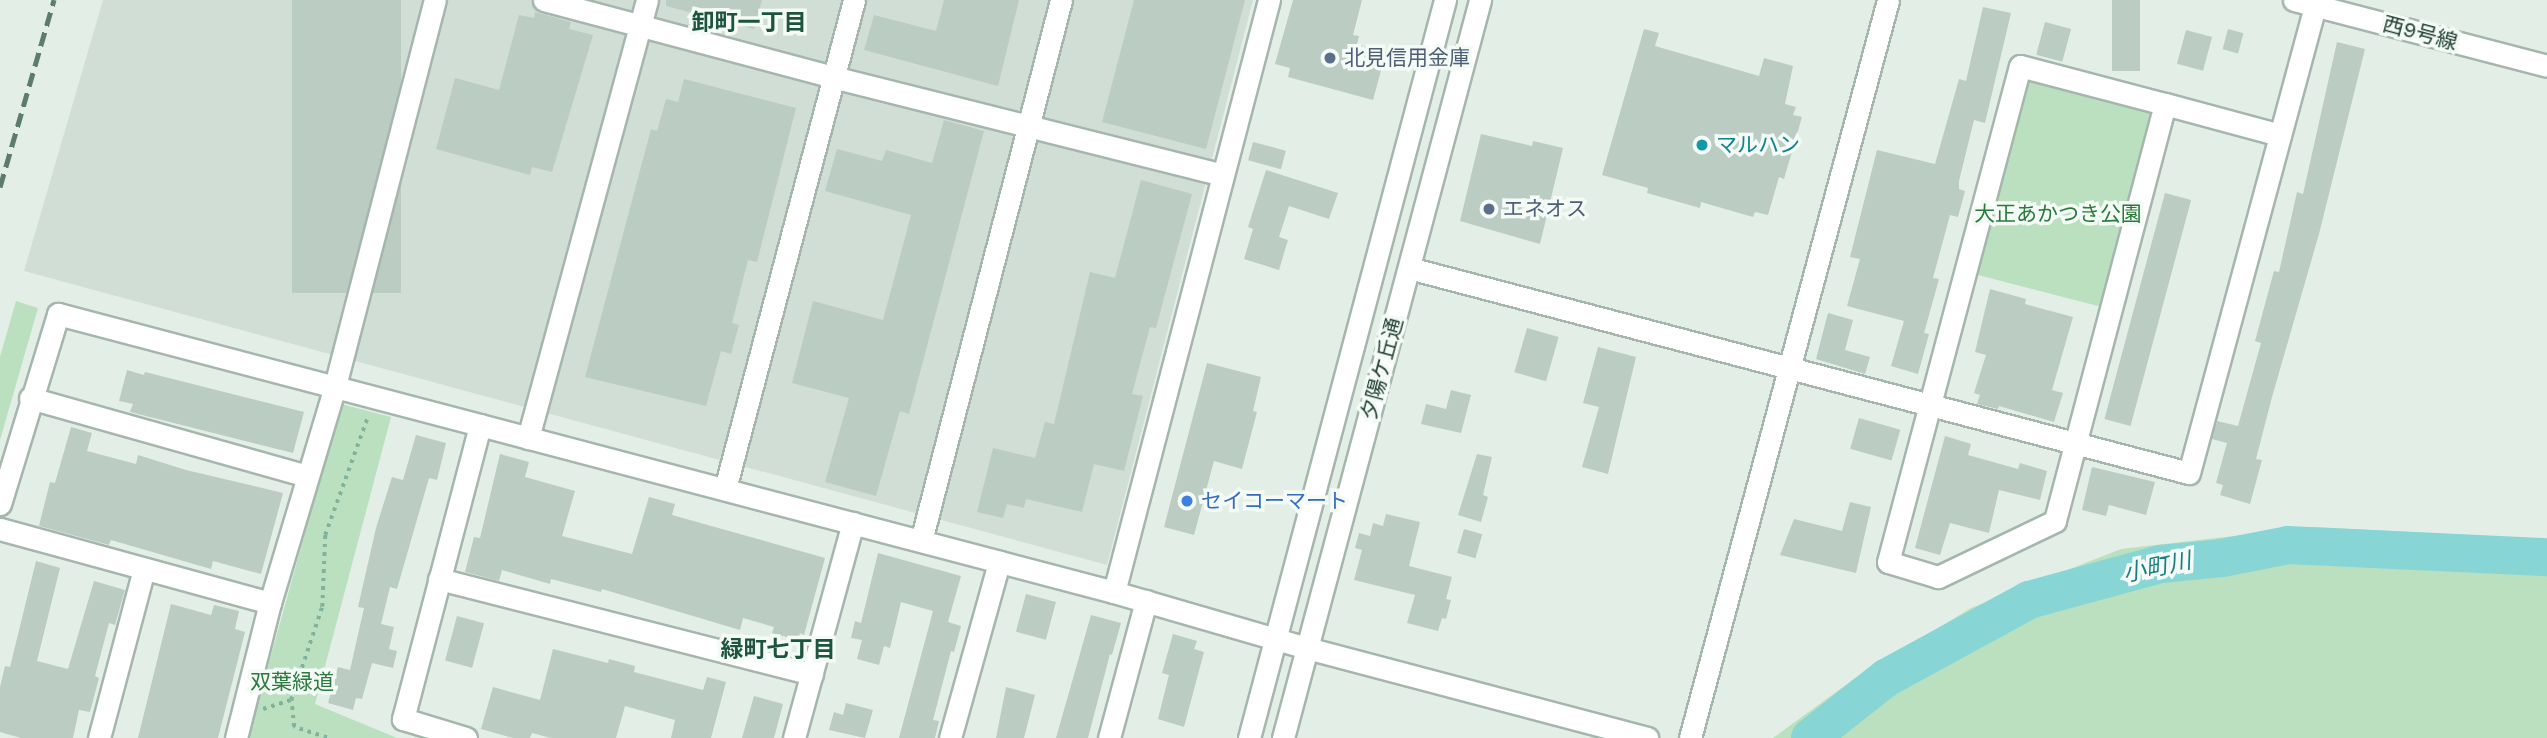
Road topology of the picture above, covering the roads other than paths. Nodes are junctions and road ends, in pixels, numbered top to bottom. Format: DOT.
graph roads {
  1 [pos="435,0"];
  2 [pos="544,0"];
  3 [pos="647,0"];
  4 [pos="854,0"];
  5 [pos="1061,0"];
  6 [pos="1269,0"];
  7 [pos="1445,0"];
  8 [pos="1480,0"];
  9 [pos="1888,0"];
  10 [pos="2294,0"];
  11 [pos="2315,6"];
  12 [pos="639,25"];
  13 [pos="2547,66"];
  14 [pos="833,77"];
  15 [pos="2165,104"];
  16 [pos="1027,127"];
  17 [pos="2280,135"];
  18 [pos="1223,175"];
  19 [pos="1409,268"];
  20 [pos="1789,369"];
  21 [pos="335,386"];
  22 [pos="30,398"];
  23 [pos="1929,403"];
  24 [pos="480,425"];
  25 [pos="528,438"];
  26 [pos="2076,444"];
  27 [pos="307,476"];
  28 [pos="724,489"];
  29 [pos="0,504"];
  30 [pos="853,523"];
  31 [pos="0,529"];
  32 [pos="921,541"];
  33 [pos="999,562"];
  34 [pos="144,569"];
  35 [pos="439,579"];
  36 [pos="1114,592"];
  37 [pos="1146,601"];
  38 [pos="270,603"];
  39 [pos="1276,639"];
  40 [pos="1307,648"];
  41 [pos="812,674"];
  42 [pos="99,738"];
  43 [pos="236,738"];
  44 [pos="466,738"];
  45 [pos="794,738"];
  46 [pos="950,738"];
  47 [pos="1109,738"];
  48 [pos="1249,738"];
  49 [pos="1283,738"];
  50 [pos="1647,738"];
  51 [pos="1690,738"];
  1 -- 21 [label="street"];
  2 -- 12 [label="street"];
  3 -- 12 [label="street"];
  4 -- 14 [label="street"];
  5 -- 16 [label="street"];
  6 -- 18 [label="street"];
  7 -- 39 [label="street, 夕陽ケ丘通"];
  8 -- 19 [label="street, 夕陽ケ丘通"];
  9 -- 20 [label="street"];
  10 -- 11 [label="street, 西9号線"];
  11 -- 13 [label="street, 西9号線"];
  11 -- 17 [label="street"];
  12 -- 14 [label="street"];
  12 -- 25 [label="street"];
  14 -- 16 [label="street"];
  14 -- 28 [label="street"];
  15 -- 17 [label="street"];
  15 -- 23 [label="street"];
  15 -- 26 [label="street"];
  16 -- 18 [label="street"];
  16 -- 32 [label="street"];
  17 -- 26 [label="street"];
  18 -- 36 [label="street"];
  19 -- 20 [label="street"];
  19 -- 40 [label="street, 夕陽ケ丘通"];
  20 -- 23 [label="street"];
  20 -- 51 [label="street"];
  21 -- 22 [label="street"];
  21 -- 24 [label="street"];
  21 -- 27 [label="street"];
  22 -- 27 [label="street"];
  22 -- 29 [label="street"];
  23 -- 26 [label="street"];
  23 -- 26 [label="street"];
  24 -- 25 [label="street"];
  24 -- 35 [label="street"];
  25 -- 28 [label="street"];
  27 -- 38 [label="street"];
  28 -- 30 [label="street"];
  30 -- 32 [label="street"];
  30 -- 41 [label="street"];
  31 -- 34 [label="street"];
  32 -- 33 [label="street"];
  33 -- 36 [label="street"];
  33 -- 46 [label="street"];
  34 -- 38 [label="street"];
  34 -- 42 [label="street"];
  35 -- 41 [label="street"];
  35 -- 44 [label="street"];
  36 -- 37 [label="street"];
  37 -- 39 [label="street"];
  37 -- 47 [label="street"];
  38 -- 43 [label="street"];
  39 -- 40 [label="street"];
  39 -- 48 [label="street, 夕陽ケ丘通"];
  40 -- 49 [label="street, 夕陽ケ丘通"];
  40 -- 50 [label="street"];
  41 -- 45 [label="street"];
}
